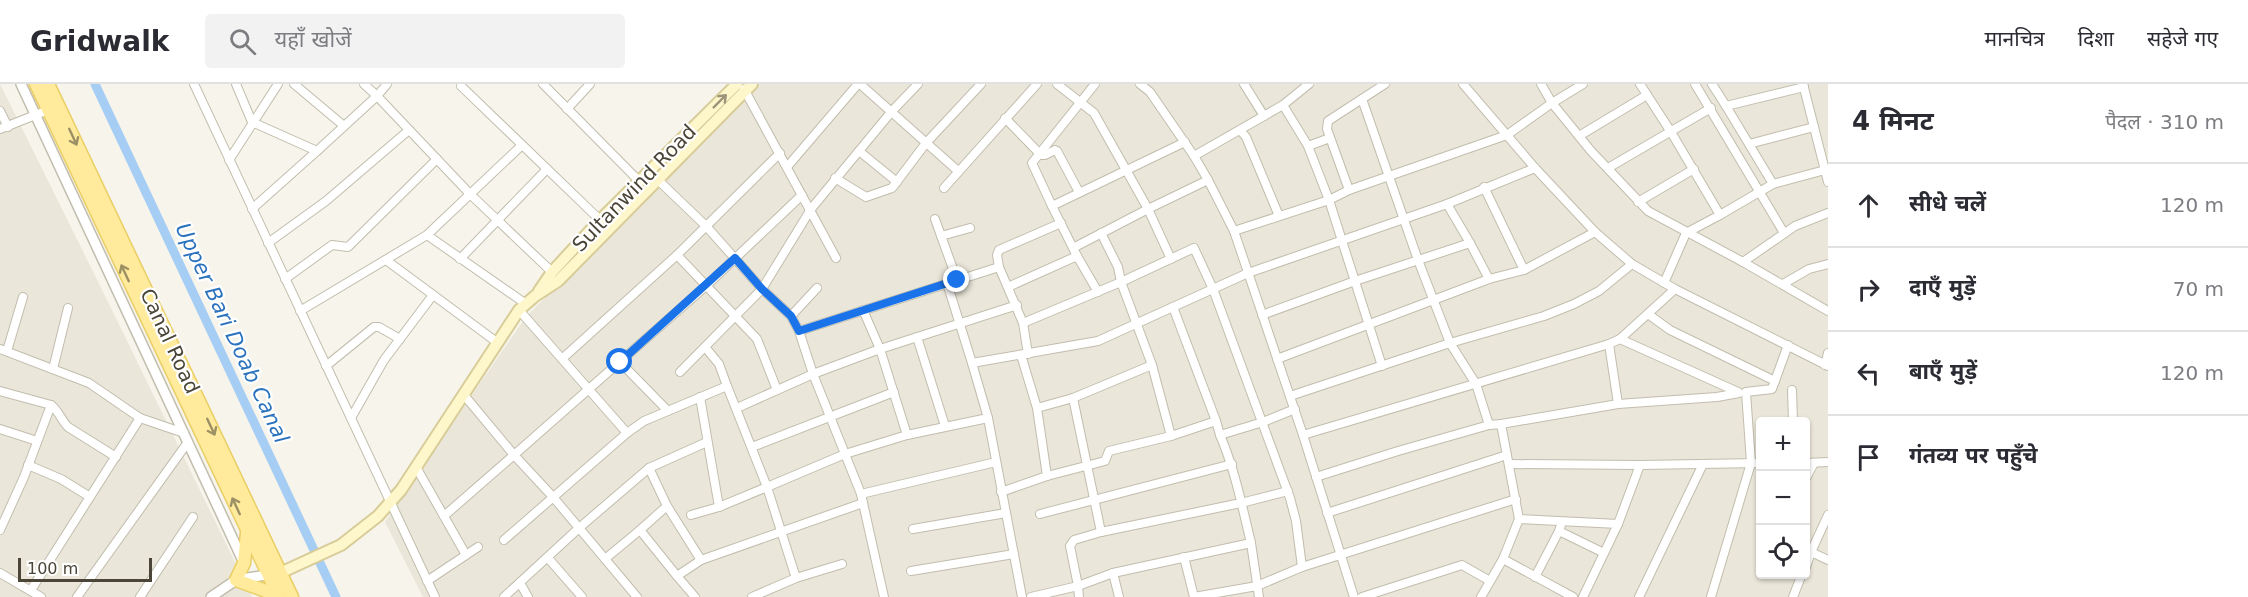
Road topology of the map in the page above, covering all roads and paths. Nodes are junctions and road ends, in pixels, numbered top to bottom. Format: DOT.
graph roads {
  1 [pos="21,84"];
  2 [pos="36,84"];
  3 [pos="48,84"];
  4 [pos="194,84"];
  5 [pos="236,84"];
  6 [pos="278,84"];
  7 [pos="294,84"];
  8 [pos="364,84"];
  9 [pos="387,84"];
  10 [pos="543,84"];
  11 [pos="590,84"];
  12 [pos="859,84"];
  13 [pos="918,84"];
  14 [pos="981,84"];
  15 [pos="1037,84"];
  16 [pos="1057,84"];
  17 [pos="1095,84"];
  18 [pos="1140,84"];
  19 [pos="1244,84"];
  20 [pos="1309,84"];
  21 [pos="1385,84"];
  22 [pos="1463,84"];
  23 [pos="1541,84"];
  24 [pos="1583,84"];
  25 [pos="1640,84"];
  26 [pos="1695,84"];
  27 [pos="1712,84"];
  28 [pos="461,86"];
  29 [pos="744,86"];
  30 [pos="1804,86"];
  31 [pos="1299,87"];
  32 [pos="1647,95"];
  33 [pos="376,96"];
  34 [pos="1362,99"];
  35 [pos="1552,103"];
  36 [pos="1081,104"];
  37 [pos="1283,105"];
  38 [pos="1726,106"];
  39 [pos="1710,108"];
  40 [pos="567,109"];
  41 [pos="48,110"];
  42 [pos="0,111"];
  43 [pos="892,111"];
  44 [pos="35,115"];
  45 [pos="1264,116"];
  46 [pos="1005,118"];
  47 [pos="252,122"];
  48 [pos="344,126"];
  49 [pos="1814,127"];
  50 [pos="4,128"];
  51 [pos="1240,129"];
  52 [pos="409,130"];
  53 [pos="1671,132"];
  54 [pos="1507,135"];
  55 [pos="1579,136"];
  56 [pos="1330,138"];
  57 [pos="1185,142"];
  58 [pos="926,143"];
  59 [pos="1749,144"];
  60 [pos="522,145"];
  61 [pos="1308,146"];
  62 [pos="317,151"];
  63 [pos="859,151"];
  64 [pos="780,153"];
  65 [pos="1038,153"];
  66 [pos="1194,156"];
  67 [pos="437,159"];
  68 [pos="229,160"];
  69 [pos="787,167"];
  70 [pos="1534,168"];
  71 [pos="1608,168"];
  72 [pos="547,169"];
  73 [pos="1694,169"];
  74 [pos="1825,170"];
  75 [pos="958,171"];
  76 [pos="1128,171"];
  77 [pos="1390,176"];
  78 [pos="835,178"];
  79 [pos="658,180"];
  80 [pos="1208,180"];
  81 [pos="639,181"];
  82 [pos="897,182"];
  83 [pos="1828,182"];
  84 [pos="1773,184"];
  85 [pos="1484,187"];
  86 [pos="944,188"];
  87 [pos="1349,190"];
  88 [pos="1079,192"];
  89 [pos="1760,192"];
  90 [pos="470,194"];
  91 [pos="802,195"];
  92 [pos="1329,200"];
  93 [pos="1638,202"];
  94 [pos="1446,204"];
  95 [pos="1053,206"];
  96 [pos="252,209"];
  97 [pos="811,209"];
  98 [pos="1149,209"];
  99 [pos="1828,213"];
  100 [pos="1720,215"];
  101 [pos="1279,216"];
  102 [pos="935,219"];
  103 [pos="1404,219"];
  104 [pos="600,220"];
  105 [pos="499,221"];
  106 [pos="1061,223"];
  107 [pos="706,226"];
  108 [pos="970,228"];
  109 [pos="1234,231"];
  110 [pos="1595,232"];
  111 [pos="1101,233"];
  112 [pos="1686,233"];
  113 [pos="1784,233"];
  114 [pos="427,235"];
  115 [pos="942,236"];
  116 [pos="1342,241"];
  117 [pos="268,243"];
  118 [pos="1470,243"];
  119 [pos="1075,252"];
  120 [pos="677,255"];
  121 [pos="735,258"];
  122 [pos="836,258"];
  123 [pos="460,259"];
  124 [pos="1171,259"];
  125 [pos="386,260"];
  126 [pos="1418,260"];
  127 [pos="1743,262"];
  128 [pos="1632,264"];
  129 [pos="1828,264"];
  130 [pos="999,267"];
  131 [pos="1524,270"];
  132 [pos="552,272"];
  133 [pos="1248,273"];
  134 [pos="285,279"];
  135 [pos="1490,279"];
  136 [pos="957,280"];
  137 [pos="1355,281"];
  138 [pos="1121,282"];
  139 [pos="946,283"];
  140 [pos="1664,283"];
  141 [pos="1783,284"];
  142 [pos="707,285"];
  143 [pos="1008,287"];
  144 [pos="817,288"];
  145 [pos="762,289"];
  146 [pos="1214,289"];
  147 [pos="1675,289"];
  148 [pos="1098,292"];
  149 [pos="434,295"];
  150 [pos="536,296"];
  151 [pos="23,297"];
  152 [pos="1435,299"];
  153 [pos="1017,306"];
  154 [pos="523,307"];
  155 [pos="1173,307"];
  156 [pos="68,308"];
  157 [pos="863,310"];
  158 [pos="300,311"];
  159 [pos="1828,311"];
  160 [pos="1648,314"];
  161 [pos="1262,315"];
  162 [pos="791,316"];
  163 [pos="734,318"];
  164 [pos="1023,323"];
  165 [pos="960,324"];
  166 [pos="1137,324"];
  167 [pos="1368,324"];
  168 [pos="799,331"];
  169 [pos="917,338"];
  170 [pos="400,339"];
  171 [pos="1620,339"];
  172 [pos="498,342"];
  173 [pos="1450,343"];
  174 [pos="1609,344"];
  175 [pos="1788,345"];
  176 [pos="705,347"];
  177 [pos="880,349"];
  178 [pos="4,350"];
  179 [pos="1828,353"];
  180 [pos="1025,354"];
  181 [pos="563,358"];
  182 [pos="1277,359"];
  183 [pos="620,362"];
  184 [pos="972,363"];
  185 [pos="1152,365"];
  186 [pos="326,366"];
  187 [pos="1382,366"];
  188 [pos="1827,366"];
  189 [pos="53,369"];
  190 [pos="680,372"];
  191 [pos="813,374"];
  192 [pos="1775,381"];
  193 [pos="1476,384"];
  194 [pos="727,386"];
  195 [pos="589,389"];
  196 [pos="777,390"];
  197 [pos="1792,390"];
  198 [pos="0,392"];
  199 [pos="894,392"];
  200 [pos="1743,392"];
  201 [pos="464,395"];
  202 [pos="1290,396"];
  203 [pos="700,397"];
  204 [pos="1073,398"];
  205 [pos="1618,404"];
  206 [pos="51,405"];
  207 [pos="737,408"];
  208 [pos="1037,408"];
  209 [pos="1295,409"];
  210 [pos="668,411"];
  211 [pos="831,417"];
  212 [pos="1793,417"];
  213 [pos="140,418"];
  214 [pos="351,418"];
  215 [pos="988,418"];
  216 [pos="1216,421"];
  217 [pos="1263,422"];
  218 [pos="1501,424"];
  219 [pos="1489,425"];
  220 [pos="945,426"];
  221 [pos="0,429"];
  222 [pos="627,433"];
  223 [pos="907,435"];
  224 [pos="1220,435"];
  225 [pos="1303,435"];
  226 [pos="1172,436"];
  227 [pos="186,437"];
  228 [pos="37,441"];
  229 [pos="707,442"];
  230 [pos="752,447"];
  231 [pos="845,454"];
  232 [pos="514,455"];
  233 [pos="1507,455"];
  234 [pos="116,457"];
  235 [pos="996,462"];
  236 [pos="1828,462"];
  237 [pos="1750,463"];
  238 [pos="1756,463"];
  239 [pos="1810,463"];
  240 [pos="1088,464"];
  241 [pos="1232,464"];
  242 [pos="1509,464"];
  243 [pos="1702,464"];
  244 [pos="28,465"];
  245 [pos="1640,465"];
  246 [pos="416,467"];
  247 [pos="649,468"];
  248 [pos="1047,476"];
  249 [pos="1316,477"];
  250 [pos="767,487"];
  251 [pos="1288,491"];
  252 [pos="1001,492"];
  253 [pos="90,497"];
  254 [pos="553,497"];
  255 [pos="862,498"];
  256 [pos="1095,498"];
  257 [pos="1516,499"];
  258 [pos="391,502"];
  259 [pos="1241,503"];
  260 [pos="667,506"];
  261 [pos="718,507"];
  262 [pos="1006,513"];
  263 [pos="1327,513"];
  264 [pos="1040,514"];
  265 [pos="691,515"];
  266 [pos="1828,515"];
  267 [pos="444,516"];
  268 [pos="193,517"];
  269 [pos="1519,519"];
  270 [pos="1562,522"];
  271 [pos="1618,524"];
  272 [pos="579,528"];
  273 [pos="247,529"];
  274 [pos="913,529"];
  275 [pos="0,530"];
  276 [pos="640,530"];
  277 [pos="783,531"];
  278 [pos="1559,531"];
  279 [pos="1101,532"];
  280 [pos="504,540"];
  281 [pos="1251,543"];
  282 [pos="478,547"];
  283 [pos="1810,547"];
  284 [pos="1810,552"];
  285 [pos="1604,553"];
  286 [pos="1014,554"];
  287 [pos="466,555"];
  288 [pos="1341,555"];
  289 [pos="1184,557"];
  290 [pos="548,558"];
  291 [pos="605,559"];
  292 [pos="1503,559"];
  293 [pos="701,560"];
  294 [pos="1828,560"];
  295 [pos="244,563"];
  296 [pos="842,564"];
  297 [pos="1302,567"];
  298 [pos="911,571"];
  299 [pos="0,573"];
  300 [pos="1113,573"];
  301 [pos="274,574"];
  302 [pos="677,576"];
  303 [pos="1535,577"];
  304 [pos="796,578"];
  305 [pos="1800,579"];
  306 [pos="236,580"];
  307 [pos="427,581"];
  308 [pos="1490,581"];
  309 [pos="520,583"];
  310 [pos="1257,585"];
  311 [pos="1078,586"];
  312 [pos="31,590"];
  313 [pos="259,592"];
  314 [pos="41,597"];
  315 [pos="77,597"];
  316 [pos="140,597"];
  317 [pos="211,597"];
  318 [pos="273,597"];
  319 [pos="279,597"];
  320 [pos="292,597"];
  321 [pos="435,597"];
  322 [pos="504,597"];
  323 [pos="528,597"];
  324 [pos="582,597"];
  325 [pos="637,597"];
  326 [pos="695,597"];
  327 [pos="753,597"];
  328 [pos="884,597"];
  329 [pos="1022,597"];
  330 [pos="1031,597"];
  331 [pos="1079,597"];
  332 [pos="1119,597"];
  333 [pos="1194,597"];
  334 [pos="1259,597"];
  335 [pos="1354,597"];
  336 [pos="1362,597"];
  337 [pos="1481,597"];
  338 [pos="1573,597"];
  339 [pos="1583,597"];
  340 [pos="1639,597"];
  341 [pos="1711,597"];
  342 [pos="1793,597"];
  1 -- 44 [label="street"];
  2 -- 41 [label="main road, Canal Road"];
  3 -- 301 [label="main road, Canal Road, one-way"];
  4 -- 68 [label="street"];
  5 -- 47 [label="street"];
  6 -- 47 [label="street"];
  7 -- 48 [label="street"];
  8 -- 33 [label="street"];
  9 -- 33 [label="street"];
  10 -- 40 [label="street"];
  11 -- 40 [label="street"];
  12 -- 43 [label="street"];
  12 -- 69 [label="street"];
  13 -- 43 [label="street"];
  14 -- 58 [label="street"];
  15 -- 46 [label="street"];
  16 -- 36 [label="street"];
  17 -- 36 [label="street"];
  18 -- 57 [label="street"];
  19 -- 45 [label="street"];
  20 -- 31 [label="street"];
  21 -- 34 [label="street"];
  22 -- 54 [label="street"];
  23 -- 35 [label="street"];
  24 -- 35 [label="street"];
  25 -- 32 [label="street"];
  26 -- 39 [label="street"];
  27 -- 38 [label="street"];
  28 -- 60 [label="street"];
  29 -- 64 [label="street"];
  29 -- 79 [label="main road"];
  81 -- 29 [label="main road, Sultanwind Road, one-way"];
  30 -- 38 [label="street"];
  30 -- 49 [label="street"];
  31 -- 37 [label="street"];
  32 -- 53 [label="street"];
  32 -- 55 [label="street"];
  33 -- 48 [label="street"];
  33 -- 52 [label="street"];
  34 -- 56 [label="street"];
  34 -- 77 [label="street"];
  35 -- 54 [label="street"];
  35 -- 55 [label="street"];
  36 -- 65 [label="street"];
  36 -- 76 [label="street"];
  37 -- 45 [label="street"];
  37 -- 61 [label="street"];
  38 -- 59 [label="street"];
  39 -- 53 [label="street"];
  39 -- 89 [label="street"];
  40 -- 81 [label="street"];
  41 -- 44 [label="street"];
  273 -- 41 [label="main road, Canal Road, one-way"];
  42 -- 50 [label="street"];
  43 -- 58 [label="street"];
  43 -- 63 [label="street"];
  44 -- 50 [label="street"];
  44 -- 227 [label="street"];
  45 -- 51 [label="street"];
  46 -- 65 [label="street"];
  46 -- 75 [label="street"];
  47 -- 62 [label="street"];
  47 -- 68 [label="street"];
  48 -- 62 [label="street"];
  49 -- 59 [label="street"];
  49 -- 74 [label="street"];
  51 -- 66 [label="street"];
  51 -- 101 [label="street"];
  52 -- 67 [label="street"];
  52 -- 117 [label="street"];
  53 -- 71 [label="street"];
  53 -- 73 [label="street"];
  54 -- 70 [label="street"];
  54 -- 77 [label="street"];
  55 -- 71 [label="street"];
  56 -- 61 [label="street"];
  56 -- 87 [label="street"];
  57 -- 66 [label="street"];
  57 -- 76 [label="street"];
  58 -- 75 [label="street"];
  58 -- 82 [label="street"];
  59 -- 84 [label="street"];
  60 -- 72 [label="street"];
  60 -- 90 [label="street"];
  61 -- 92 [label="street"];
  62 -- 96 [label="street"];
  63 -- 78 [label="street"];
  63 -- 82 [label="street"];
  64 -- 69 [label="street"];
  64 -- 107 [label="street"];
  65 -- 88 [label="street"];
  65 -- 95 [label="street"];
  66 -- 80 [label="street"];
  67 -- 90 [label="street"];
  67 -- 134 [label="street"];
  68 -- 96 [label="street"];
  69 -- 91 [label="street"];
  70 -- 85 [label="street"];
  70 -- 110 [label="street"];
  71 -- 93 [label="street"];
  72 -- 104 [label="street"];
  72 -- 105 [label="street"];
  73 -- 93 [label="street"];
  73 -- 100 [label="street"];
  74 -- 83 [label="street"];
  74 -- 84 [label="street"];
  75 -- 86 [label="street"];
  76 -- 88 [label="street"];
  76 -- 98 [label="street"];
  77 -- 87 [label="street"];
  77 -- 103 [label="street"];
  78 -- 82 [label="street"];
  78 -- 97 [label="street"];
  79 -- 107 [label="street"];
  79 -- 150 [label="main road"];
  80 -- 98 [label="street"];
  80 -- 109 [label="street"];
  81 -- 104 [label="main road, Sultanwind Road"];
  84 -- 89 [label="street"];
  85 -- 94 [label="street"];
  85 -- 131 [label="street"];
  87 -- 92 [label="street"];
  88 -- 95 [label="street"];
  89 -- 100 [label="street"];
  89 -- 113 [label="street"];
  90 -- 105 [label="street"];
  90 -- 114 [label="street"];
  91 -- 97 [label="street"];
  91 -- 121 [label="street"];
  92 -- 101 [label="street"];
  92 -- 116 [label="street"];
  93 -- 112 [label="street"];
  94 -- 103 [label="street"];
  94 -- 118 [label="street"];
  95 -- 106 [label="street"];
  96 -- 117 [label="street"];
  97 -- 122 [label="street"];
  97 -- 145 [label="street"];
  98 -- 111 [label="street"];
  98 -- 124 [label="street"];
  99 -- 113 [label="street"];
  100 -- 112 [label="street"];
  101 -- 109 [label="street"];
  102 -- 115 [label="street"];
  103 -- 116 [label="street"];
  103 -- 126 [label="street"];
  104 -- 132 [label="main road, Sultanwind Road"];
  105 -- 123 [label="street"];
  105 -- 132 [label="street"];
  106 -- 119 [label="street"];
  106 -- 130 [label="street"];
  107 -- 120 [label="street"];
  107 -- 121 [label="street"];
  108 -- 115 [label="street"];
  109 -- 133 [label="street"];
  110 -- 128 [label="street"];
  110 -- 131 [label="street"];
  111 -- 119 [label="street"];
  111 -- 138 [label="street"];
  112 -- 127 [label="street"];
  112 -- 140 [label="street"];
  113 -- 127 [label="street"];
  114 -- 123 [label="street"];
  114 -- 125 [label="street"];
  115 -- 136 [label="street"];
  116 -- 133 [label="street"];
  116 -- 137 [label="street"];
  117 -- 134 [label="street"];
  118 -- 126 [label="street"];
  118 -- 135 [label="street"];
  119 -- 143 [label="street"];
  119 -- 148 [label="street"];
  120 -- 142 [label="street"];
  120 -- 181 [label="street"];
  121 -- 142 [label="street"];
  121 -- 145 [label="street"];
  123 -- 154 [label="street"];
  124 -- 138 [label="street"];
  124 -- 146 [label="street"];
  125 -- 149 [label="street"];
  125 -- 158 [label="street"];
  126 -- 137 [label="street"];
  126 -- 152 [label="street"];
  127 -- 141 [label="street"];
  128 -- 140 [label="street"];
  128 -- 173 [label="street"];
  129 -- 141 [label="street"];
  130 -- 136 [label="street"];
  130 -- 143 [label="street"];
  131 -- 135 [label="street"];
  132 -- 150 [label="main road, Sultanwind Road"];
  133 -- 146 [label="street"];
  133 -- 161 [label="street"];
  134 -- 158 [label="street"];
  135 -- 152 [label="street"];
  136 -- 139 [label="street"];
  137 -- 161 [label="street"];
  137 -- 167 [label="street"];
  138 -- 148 [label="street"];
  138 -- 166 [label="street"];
  139 -- 157 [label="street"];
  139 -- 165 [label="street"];
  140 -- 147 [label="street"];
  141 -- 159 [label="street"];
  142 -- 163 [label="street"];
  142 -- 183 [label="street"];
  143 -- 153 [label="street"];
  144 -- 162 [label="street"];
  145 -- 162 [label="street"];
  145 -- 163 [label="street"];
  146 -- 155 [label="street"];
  146 -- 217 [label="street"];
  147 -- 160 [label="street"];
  147 -- 175 [label="street"];
  148 -- 164 [label="street"];
  149 -- 170 [label="street"];
  149 -- 172 [label="street"];
  150 -- 154 [label="main road"];
  151 -- 178 [label="street"];
  152 -- 167 [label="street"];
  152 -- 173 [label="street"];
  153 -- 164 [label="street"];
  153 -- 165 [label="street"];
  154 -- 172 [label="main road"];
  154 -- 181 [label="street"];
  155 -- 166 [label="street"];
  155 -- 216 [label="street"];
  156 -- 189 [label="street"];
  157 -- 168 [label="street"];
  157 -- 177 [label="street"];
  158 -- 186 [label="street"];
  160 -- 171 [label="street"];
  160 -- 192 [label="street"];
  161 -- 182 [label="street"];
  162 -- 168 [label="street"];
  163 -- 176 [label="street"];
  163 -- 196 [label="street"];
  164 -- 180 [label="street"];
  165 -- 169 [label="street"];
  165 -- 184 [label="street"];
  166 -- 180 [label="street"];
  166 -- 185 [label="street"];
  167 -- 182 [label="street"];
  167 -- 187 [label="street"];
  168 -- 191 [label="street"];
  169 -- 177 [label="street"];
  169 -- 220 [label="street"];
  170 -- 186 [label="street"];
  170 -- 214 [label="street"];
  171 -- 174 [label="street"];
  171 -- 200 [label="street"];
  172 -- 201 [label="main road"];
  173 -- 187 [label="street"];
  173 -- 193 [label="street"];
  174 -- 193 [label="street"];
  174 -- 205 [label="street"];
  175 -- 188 [label="street"];
  175 -- 192 [label="street"];
  176 -- 190 [label="street"];
  176 -- 194 [label="street"];
  177 -- 191 [label="street"];
  177 -- 199 [label="street"];
  178 -- 189 [label="street"];
  179 -- 188 [label="street"];
  180 -- 184 [label="street"];
  180 -- 208 [label="street"];
  181 -- 195 [label="street"];
  182 -- 202 [label="street"];
  183 -- 195 [label="street"];
  183 -- 210 [label="street"];
  184 -- 215 [label="street"];
  185 -- 204 [label="street"];
  185 -- 226 [label="street"];
  186 -- 214 [label="street"];
  187 -- 202 [label="street"];
  189 -- 213 [label="street"];
  191 -- 196 [label="street"];
  191 -- 211 [label="street"];
  192 -- 200 [label="street"];
  193 -- 219 [label="street"];
  193 -- 225 [label="street"];
  194 -- 203 [label="street"];
  194 -- 207 [label="street"];
  195 -- 222 [label="street"];
  195 -- 232 [label="street"];
  196 -- 207 [label="street"];
  197 -- 212 [label="street"];
  198 -- 206 [label="street"];
  199 -- 211 [label="street"];
  199 -- 223 [label="street"];
  200 -- 205 [label="street"];
  200 -- 237 [label="street"];
  201 -- 232 [label="street"];
  201 -- 246 [label="main road"];
  202 -- 209 [label="street"];
  203 -- 210 [label="street"];
  203 -- 229 [label="street"];
  204 -- 208 [label="street"];
  204 -- 240 [label="street"];
  205 -- 218 [label="street"];
  206 -- 228 [label="street"];
  206 -- 234 [label="street"];
  207 -- 230 [label="street"];
  208 -- 248 [label="street"];
  209 -- 217 [label="street"];
  209 -- 225 [label="street"];
  210 -- 222 [label="street"];
  211 -- 230 [label="street"];
  211 -- 231 [label="street"];
  213 -- 227 [label="street"];
  213 -- 234 [label="street"];
  214 -- 258 [label="street"];
  215 -- 220 [label="street"];
  215 -- 235 [label="street"];
  216 -- 224 [label="street"];
  216 -- 226 [label="street"];
  217 -- 224 [label="street"];
  217 -- 251 [label="street"];
  218 -- 219 [label="street"];
  218 -- 233 [label="street"];
  219 -- 249 [label="street"];
  220 -- 223 [label="street"];
  221 -- 228 [label="street"];
  222 -- 254 [label="street"];
  223 -- 231 [label="street"];
  224 -- 241 [label="street"];
  225 -- 249 [label="street"];
  226 -- 240 [label="street"];
  227 -- 295 [label="street"];
  227 -- 315 [label="street"];
  228 -- 244 [label="street"];
  229 -- 247 [label="street"];
  229 -- 261 [label="street"];
  230 -- 250 [label="street"];
  231 -- 250 [label="street"];
  231 -- 255 [label="street"];
  232 -- 254 [label="street"];
  232 -- 267 [label="street"];
  233 -- 242 [label="street"];
  233 -- 263 [label="street"];
  234 -- 253 [label="street"];
  235 -- 252 [label="street"];
  235 -- 255 [label="street"];
  236 -- 239 [label="street"];
  237 -- 238 [label="street"];
  237 -- 243 [label="street"];
  237 -- 341 [label="street"];
  240 -- 248 [label="street"];
  240 -- 256 [label="street"];
  241 -- 256 [label="street"];
  241 -- 259 [label="street"];
  242 -- 245 [label="street"];
  242 -- 257 [label="street"];
  243 -- 245 [label="street"];
  243 -- 340 [label="street"];
  244 -- 253 [label="street"];
  244 -- 275 [label="street"];
  245 -- 271 [label="street"];
  246 -- 258 [label="main road"];
  246 -- 267 [label="street"];
  247 -- 260 [label="street"];
  247 -- 272 [label="street"];
  248 -- 252 [label="street"];
  249 -- 263 [label="street"];
  250 -- 261 [label="street"];
  250 -- 277 [label="street"];
  251 -- 259 [label="street"];
  251 -- 297 [label="street"];
  252 -- 262 [label="street"];
  253 -- 312 [label="street"];
  254 -- 272 [label="street"];
  254 -- 280 [label="street"];
  255 -- 277 [label="street"];
  255 -- 328 [label="street"];
  256 -- 264 [label="street"];
  256 -- 279 [label="street"];
  257 -- 269 [label="street"];
  257 -- 288 [label="street"];
  258 -- 301 [label="main road"];
  258 -- 307 [label="street"];
  259 -- 279 [label="street"];
  259 -- 281 [label="street"];
  260 -- 276 [label="street"];
  260 -- 293 [label="street"];
  261 -- 265 [label="street"];
  262 -- 274 [label="street"];
  262 -- 286 [label="street"];
  263 -- 288 [label="street"];
  266 -- 283 [label="street"];
  267 -- 287 [label="street"];
  268 -- 316 [label="street"];
  269 -- 270 [label="street"];
  269 -- 292 [label="street"];
  270 -- 271 [label="street"];
  270 -- 278 [label="street"];
  271 -- 285 [label="street"];
  272 -- 290 [label="street"];
  272 -- 291 [label="street"];
  273 -- 295 [label="main road"];
  273 -- 301 [label="main road, Canal Road"];
  276 -- 291 [label="street"];
  276 -- 302 [label="street"];
  277 -- 293 [label="street"];
  277 -- 304 [label="street"];
  278 -- 285 [label="street"];
  278 -- 303 [label="street"];
  279 -- 311 [label="street"];
  281 -- 289 [label="street"];
  281 -- 310 [label="street"];
  282 -- 287 [label="street"];
  284 -- 294 [label="street"];
  285 -- 339 [label="street"];
  286 -- 298 [label="street"];
  286 -- 329 [label="street"];
  287 -- 307 [label="street"];
  288 -- 297 [label="street"];
  288 -- 335 [label="street"];
  289 -- 300 [label="street"];
  289 -- 333 [label="street"];
  290 -- 309 [label="street"];
  290 -- 324 [label="street"];
  291 -- 325 [label="street"];
  292 -- 303 [label="street"];
  292 -- 308 [label="street"];
  293 -- 302 [label="street"];
  295 -- 306 [label="main road"];
  296 -- 304 [label="street"];
  297 -- 310 [label="street"];
  299 -- 312 [label="street"];
  300 -- 311 [label="street"];
  300 -- 332 [label="street"];
  301 -- 306 [label="street"];
  301 -- 319 [label="main road, Canal Road"];
  301 -- 320 [label="main road, Canal Road"];
  302 -- 326 [label="street"];
  303 -- 338 [label="street"];
  304 -- 327 [label="street"];
  305 -- 342 [label="street"];
  306 -- 313 [label="main road"];
  306 -- 317 [label="street"];
  307 -- 321 [label="street"];
  308 -- 336 [label="street"];
  308 -- 337 [label="street"];
  309 -- 322 [label="street"];
  309 -- 323 [label="street"];
  310 -- 333 [label="street"];
  310 -- 334 [label="street"];
  311 -- 330 [label="street"];
  311 -- 331 [label="street"];
  312 -- 314 [label="street"];
  313 -- 318 [label="main road"];
}
